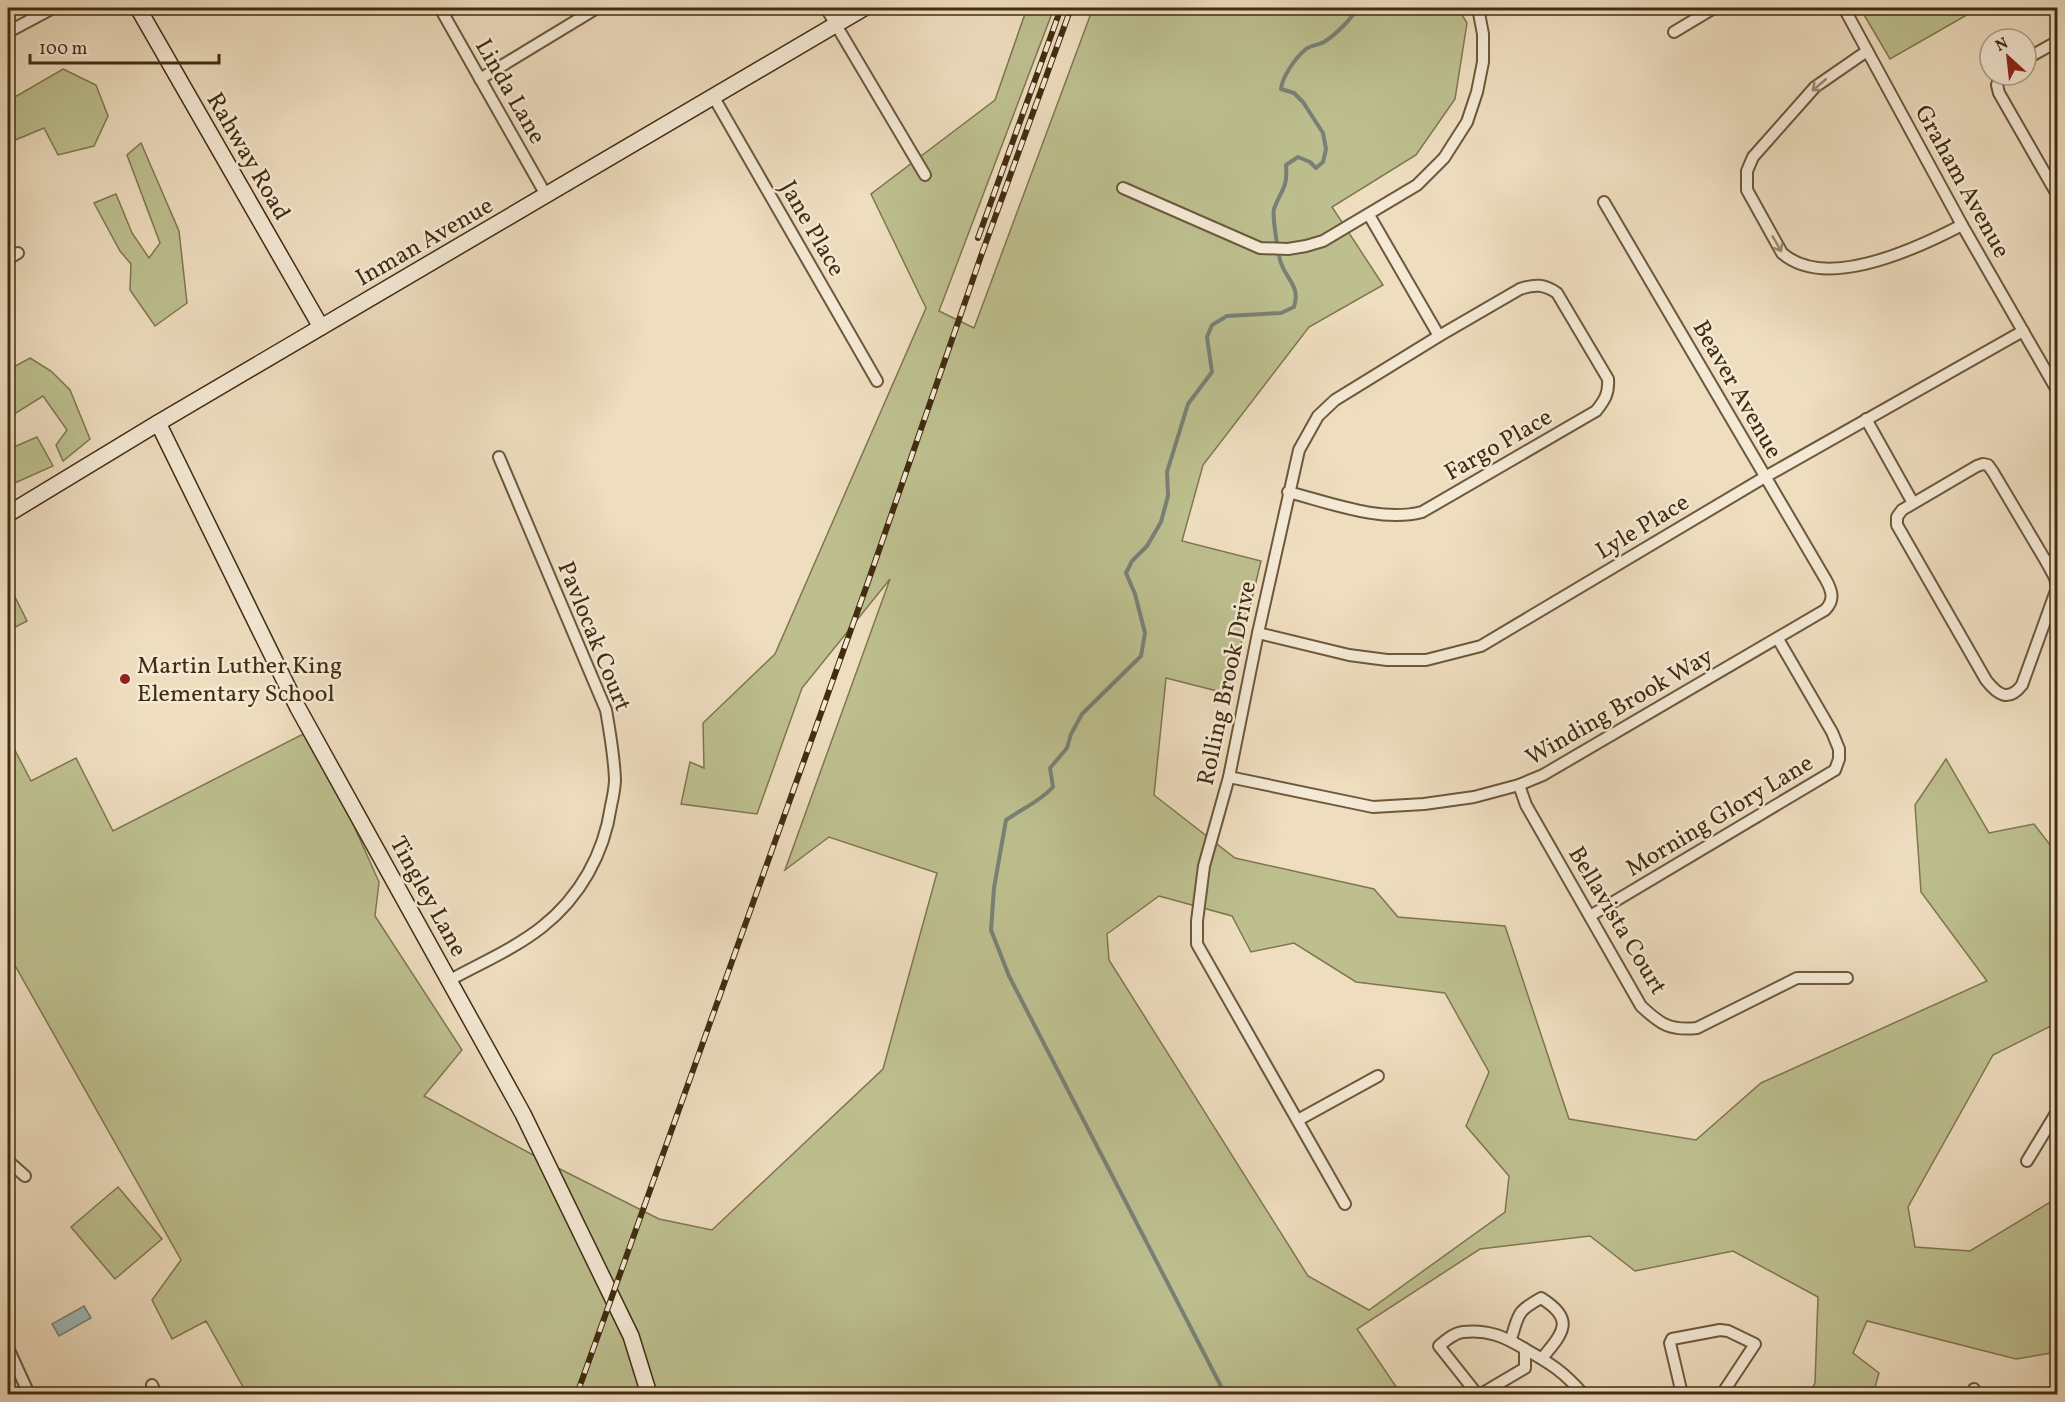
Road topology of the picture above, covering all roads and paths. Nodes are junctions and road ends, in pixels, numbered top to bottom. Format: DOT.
graph roads {
  1 [pos="53,8"];
  2 [pos="138,8"];
  3 [pos="440,8"];
  4 [pos="597,8"];
  5 [pos="826,8"];
  6 [pos="864,8"];
  7 [pos="1478,8"];
  8 [pos="1714,8"];
  9 [pos="1844,8"];
  10 [pos="836,24"];
  11 [pos="8,32"];
  12 [pos="1674,32"];
  13 [pos="2058,41"];
  14 [pos="1867,51"];
  15 [pos="2038,52"];
  16 [pos="480,79"];
  17 [pos="1998,87"];
  18 [pos="713,96"];
  19 [pos="925,175"];
  20 [pos="1123,188"];
  21 [pos="546,195"];
  22 [pos="2058,196"];
  23 [pos="1604,202"];
  24 [pos="1369,215"];
  25 [pos="1962,225"];
  26 [pos="18,253"];
  27 [pos="8,259"];
  28 [pos="1557,293"];
  29 [pos="321,327"];
  30 [pos="2023,331"];
  31 [pos="1439,336"];
  32 [pos="877,381"];
  33 [pos="2058,392"];
  34 [pos="1866,419"];
  35 [pos="158,423"];
  36 [pos="499,457"];
  37 [pos="1765,477"];
  38 [pos="1288,492"];
  39 [pos="1913,503"];
  40 [pos="8,513"];
  41 [pos="2058,557"];
  42 [pos="2047,563"];
  43 [pos="1832,598"];
  44 [pos="1258,633"];
  45 [pos="1778,639"];
  46 [pos="1229,777"];
  47 [pos="1519,785"];
  48 [pos="1590,916"];
  49 [pos="1847,978"];
  50 [pos="450,980"];
  51 [pos="1378,1076"];
  52 [pos="2058,1110"];
  53 [pos="1298,1120"];
  54 [pos="8,1161"];
  55 [pos="2026,1161"];
  56 [pos="25,1176"];
  57 [pos="1345,1204"];
  58 [pos="1510,1339"];
  59 [pos="8,1348"];
  60 [pos="1525,1348"];
  61 [pos="1543,1358"];
  62 [pos="29,1395"];
  63 [pos="649,1395"];
  64 [pos="1477,1395"];
  65 [pos="1481,1395"];
  66 [pos="1583,1395"];
  67 [pos="1682,1395"];
  68 [pos="1722,1395"];
  1 -- 11 [label="street"];
  2 -- 29 [label="street, Rahway Road"];
  3 -- 16 [label="street, Linda Lane"];
  4 -- 16 [label="street"];
  5 -- 10 [label="street"];
  6 -- 10 [label="street, Inman Avenue"];
  7 -- 24 [label="street"];
  8 -- 12 [label="street"];
  9 -- 14 [label="street, Graham Avenue"];
  10 -- 18 [label="street, Inman Avenue"];
  10 -- 19 [label="street"];
  13 -- 15 [label="street"];
  14 -- 25 [label="street, Graham Avenue"];
  14 -- 25 [label="street, one-way"];
  16 -- 21 [label="street, Linda Lane"];
  17 -- 22 [label="street"];
  18 -- 21 [label="street, Inman Avenue"];
  18 -- 32 [label="street, Jane Place"];
  20 -- 24 [label="street"];
  21 -- 29 [label="street, Inman Avenue"];
  23 -- 37 [label="street, Beaver Avenue"];
  24 -- 31 [label="street"];
  25 -- 30 [label="street, Graham Avenue"];
  26 -- 27 [label="street"];
  28 -- 31 [label="street, Rolling Brook Drive"];
  28 -- 38 [label="street, Fargo Place"];
  29 -- 35 [label="street, Inman Avenue"];
  30 -- 33 [label="street, Graham Avenue"];
  30 -- 34 [label="street, Lyle Place"];
  31 -- 38 [label="street, Rolling Brook Drive"];
  34 -- 37 [label="street, Lyle Place"];
  34 -- 39 [label="street"];
  35 -- 40 [label="street, Inman Avenue"];
  35 -- 50 [label="street, Tingley Lane"];
  36 -- 50 [label="street, Pavlocak Court"];
  37 -- 43 [label="street, Beaver Avenue"];
  37 -- 44 [label="street, Lyle Place"];
  38 -- 44 [label="street, Rolling Brook Drive"];
  39 -- 42 [label="street"];
  39 -- 42 [label="street"];
  41 -- 42 [label="street"];
  43 -- 45 [label="street, Winding Brook Way"];
  44 -- 46 [label="street, Rolling Brook Drive"];
  45 -- 47 [label="street, Winding Brook Way"];
  45 -- 48 [label="street, Morning Glory Lane"];
  46 -- 47 [label="street, Winding Brook Way"];
  46 -- 53 [label="street, Rolling Brook Drive"];
  47 -- 48 [label="street, Bellavista Court"];
  48 -- 49 [label="street, Bellavista Court"];
  50 -- 63 [label="street, Tingley Lane"];
  51 -- 53 [label="street"];
  52 -- 55 [label="street"];
  53 -- 57 [label="street, Rolling Brook Drive"];
  54 -- 56 [label="street"];
  58 -- 60 [label="street"];
  58 -- 61 [label="street"];
  58 -- 64 [label="street"];
  59 -- 62 [label="street"];
  60 -- 61 [label="street"];
  60 -- 65 [label="street"];
  61 -- 66 [label="street"];
  67 -- 68 [label="street"];
}
